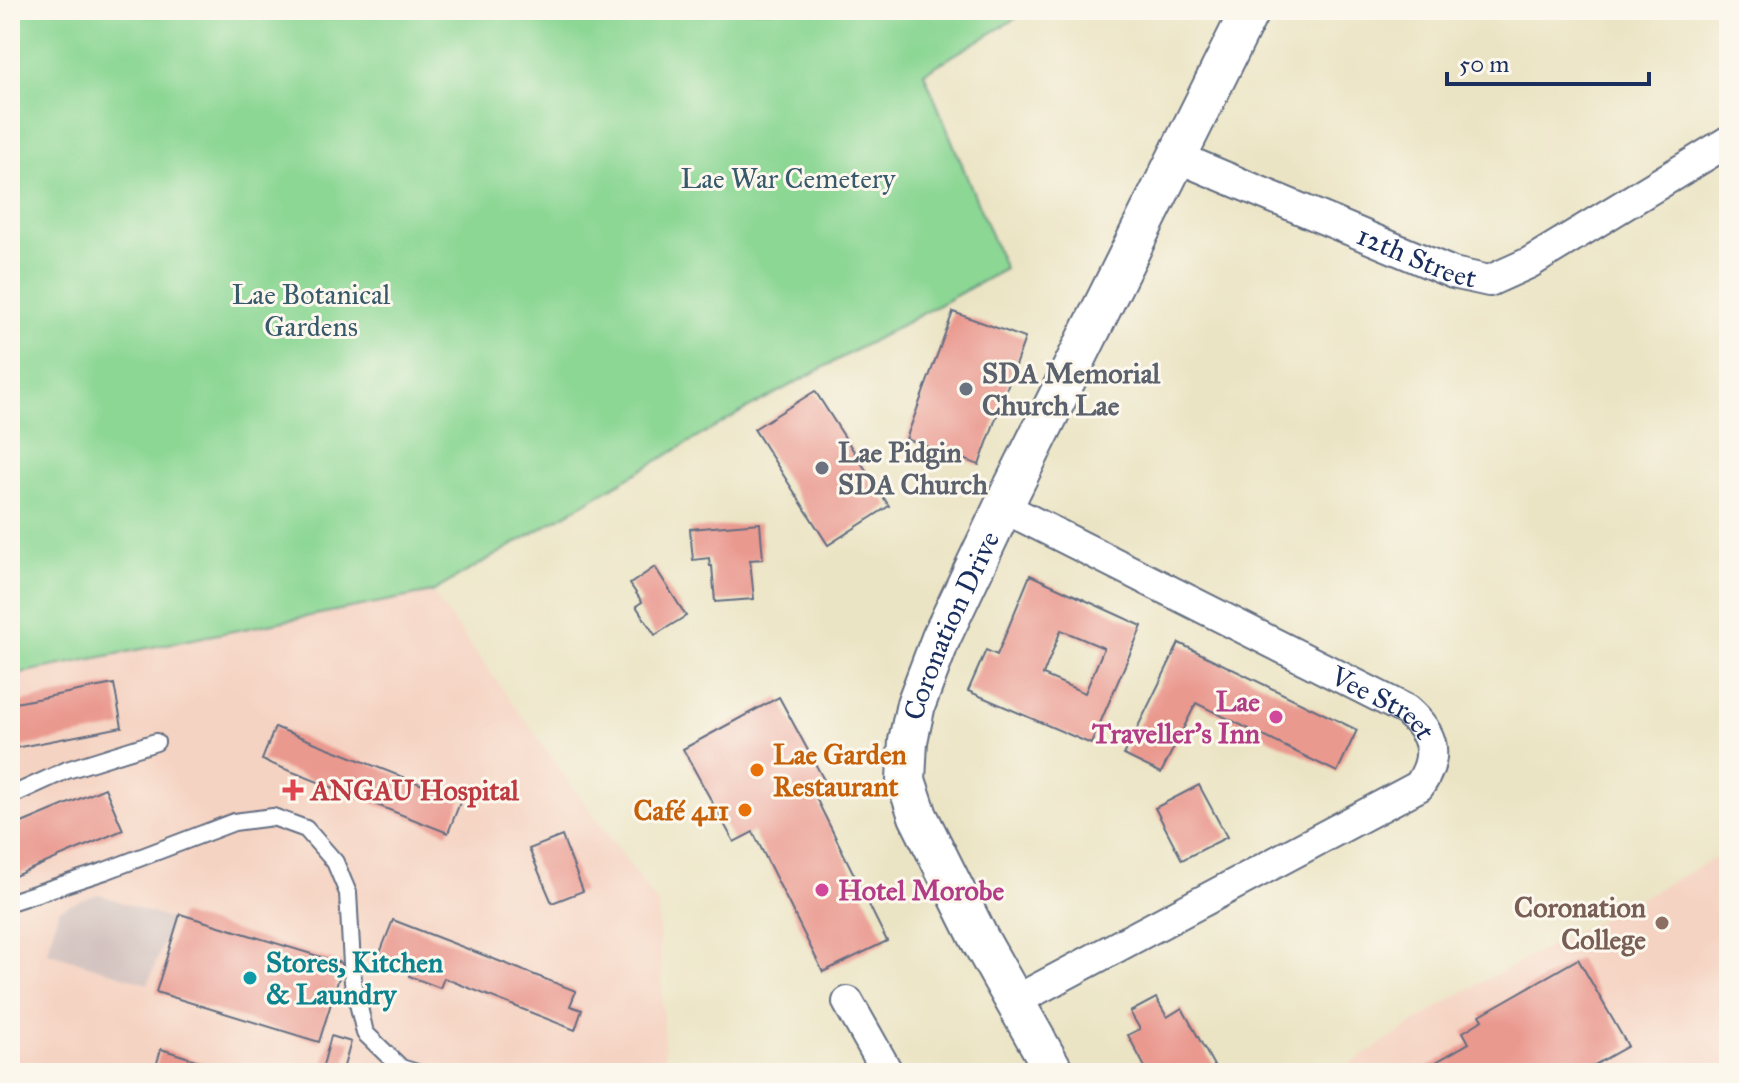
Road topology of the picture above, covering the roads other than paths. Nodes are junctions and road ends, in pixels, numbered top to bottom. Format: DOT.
graph roads {
  1 [pos="1250,10"];
  2 [pos="1729,141"];
  3 [pos="1177,157"];
  4 [pos="1003,507"];
  5 [pos="156,742"];
  6 [pos="10,796"];
  7 [pos="10,902"];
  8 [pos="848,1002"];
  9 [pos="1013,1002"];
  10 [pos="417,1073"];
  11 [pos="888,1073"];
  12 [pos="1055,1073"];
  1 -- 3 [label="street, Coronation Drive"];
  2 -- 3 [label="street, 12th Street"];
  3 -- 4 [label="street, Coronation Drive"];
  4 -- 9 [label="street, Coronation Drive"];
  4 -- 9 [label="street, Vee Street"];
  5 -- 6 [label="lane"];
  7 -- 10 [label="lane"];
  8 -- 11 [label="street"];
  9 -- 12 [label="street, Coronation Drive"];
}
